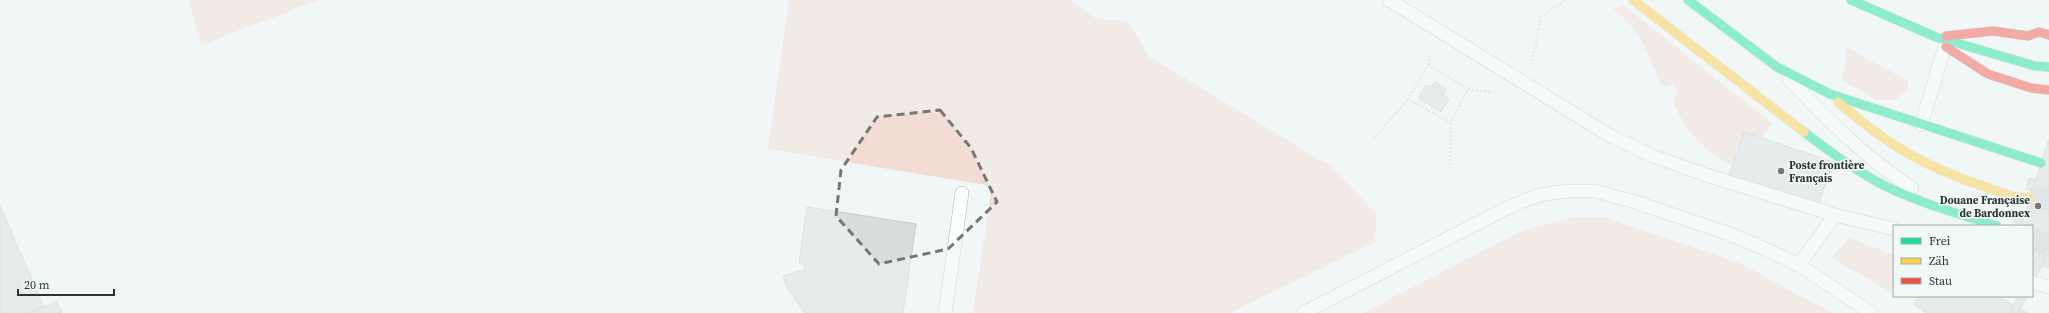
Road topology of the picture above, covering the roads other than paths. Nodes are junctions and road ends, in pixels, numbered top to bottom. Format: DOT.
graph roads {
  1 [pos="1389,0"];
  2 [pos="1633,0"];
  3 [pos="1688,0"];
  4 [pos="1851,0"];
  5 [pos="2049,35"];
  6 [pos="1936,37"];
  7 [pos="1945,46"];
  8 [pos="1777,67"];
  9 [pos="2049,67"];
  10 [pos="2049,90"];
  11 [pos="1830,94"];
  12 [pos="1921,124"];
  13 [pos="2041,163"];
  14 [pos="962,193"];
  15 [pos="2030,198"];
  16 [pos="1955,213"];
  17 [pos="1835,214"];
  18 [pos="1993,225"];
  19 [pos="1893,228"];
  20 [pos="1799,265"];
  21 [pos="2033,282"];
  22 [pos="2049,287"];
  23 [pos="945,313"];
  24 [pos="1303,313"];
  25 [pos="1871,313"];
  1 -- 17 [label="lane"];
  2 -- 16 [label="highway"];
  3 -- 8 [label="highway"];
  4 -- 6 [label="highway"];
  5 -- 6 [label="highway"];
  6 -- 7 [label="highway"];
  6 -- 9 [label="highway"];
  7 -- 10 [label="highway"];
  7 -- 12 [label="lane"];
  8 -- 11 [label="highway"];
  8 -- 16 [label="lane"];
  11 -- 12 [label="highway"];
  11 -- 15 [label="highway"];
  12 -- 13 [label="highway"];
  14 -- 23 [label="lane"];
  16 -- 18 [label="highway"];
  17 -- 19 [label="lane"];
  17 -- 20 [label="lane"];
  20 -- 24 [label="lane"];
  20 -- 25 [label="lane"];
  21 -- 22 [label="lane"];
}
